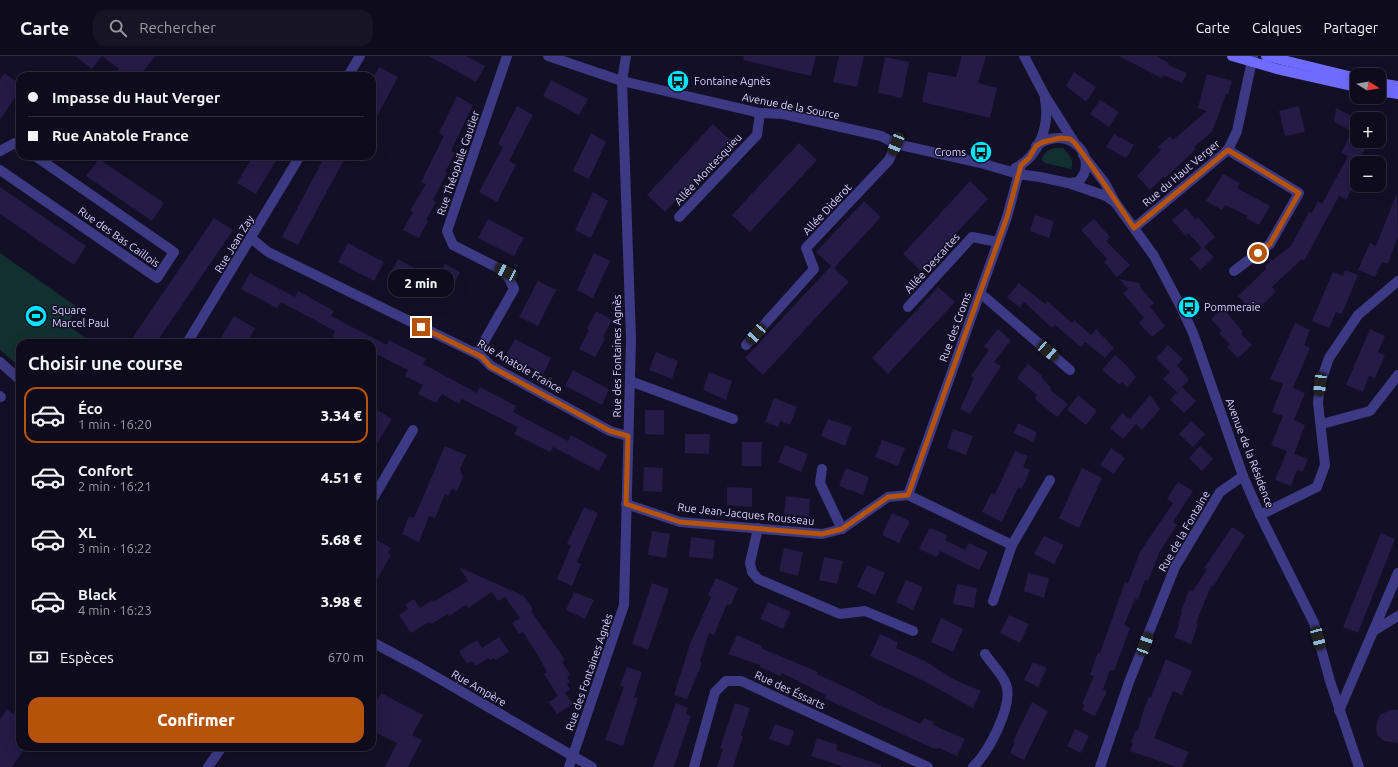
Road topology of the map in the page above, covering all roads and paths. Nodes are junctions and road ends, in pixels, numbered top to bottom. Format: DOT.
graph roads {
  1 [pos="360,56"];
  2 [pos="507,56"];
  3 [pos="548,56"];
  4 [pos="626,56"];
  5 [pos="1024,56"];
  6 [pos="1232,56"];
  7 [pos="1266,56"];
  8 [pos="1252,59"];
  9 [pos="350,72"];
  10 [pos="1350,76"];
  11 [pos="622,81"];
  12 [pos="1350,84"];
  13 [pos="1386,84"];
  14 [pos="1398,86"];
  15 [pos="1386,92"];
  16 [pos="1398,94"];
  17 [pos="1044,96"];
  18 [pos="760,114"];
  19 [pos="1074,142"];
  20 [pos="16,144"];
  21 [pos="896,144"];
  22 [pos="1034,150"];
  23 [pos="1228,150"];
  24 [pos="0,151"];
  25 [pos="1084,155"];
  26 [pos="41,160"];
  27 [pos="298,160"];
  28 [pos="0,170"];
  29 [pos="1020,170"];
  30 [pos="1040,177"];
  31 [pos="1068,184"];
  32 [pos="1115,202"];
  33 [pos="679,217"];
  34 [pos="1134,228"];
  35 [pos="252,238"];
  36 [pos="998,242"];
  37 [pos="1234,271"];
  38 [pos="1398,281"];
  39 [pos="980,293"];
  40 [pos="908,307"];
  41 [pos="189,339"];
  42 [pos="746,345"];
  43 [pos="477,354"];
  44 [pos="0,362"];
  45 [pos="1070,370"];
  46 [pos="1398,375"];
  47 [pos="16,376"];
  48 [pos="630,381"];
  49 [pos="733,419"];
  50 [pos="1322,424"];
  51 [pos="413,430"];
  52 [pos="628,436"];
  53 [pos="822,469"];
  54 [pos="1243,476"];
  55 [pos="1050,480"];
  56 [pos="376,493"];
  57 [pos="908,495"];
  58 [pos="626,504"];
  59 [pos="1260,515"];
  60 [pos="758,528"];
  61 [pos="842,529"];
  62 [pos="1012,545"];
  63 [pos="1398,573"];
  64 [pos="993,602"];
  65 [pos="1398,616"];
  66 [pos="1375,630"];
  67 [pos="913,632"];
  68 [pos="376,644"];
  69 [pos="985,654"];
  70 [pos="1339,712"];
  71 [pos="219,751"];
  72 [pos="573,757"];
  73 [pos="208,767"];
  74 [pos="569,767"];
  75 [pos="592,767"];
  76 [pos="694,767"];
  77 [pos="928,767"];
  78 [pos="973,767"];
  79 [pos="1100,767"];
  80 [pos="1359,767"];
  1 -- 9 [label="street"];
  2 -- 43 [label="street, Rue Théophile Gautier"];
  3 -- 11 [label="street, Avenue de la Source"];
  4 -- 11 [label="street, Rue des Fontaines Agnès"];
  5 -- 17 [label="street"];
  6 -- 8 [label="main road"];
  7 -- 10 [label="main road"];
  8 -- 12 [label="main road"];
  8 -- 23 [label="street, Rue du Haut Verger"];
  11 -- 18 [label="street, Avenue de la Source"];
  11 -- 48 [label="street, Rue des Fontaines Agnès"];
  13 -- 14 [label="main road"];
  15 -- 16 [label="main road"];
  17 -- 19 [label="street"];
  17 -- 22 [label="street"];
  18 -- 21 [label="street, Avenue de la Source"];
  18 -- 33 [label="street, Allée Montesquieu"];
  19 -- 22 [label="street"];
  19 -- 25 [label="street"];
  20 -- 24 [label="street"];
  21 -- 29 [label="street, Avenue de la Source"];
  21 -- 42 [label="street, Allée Diderot"];
  22 -- 29 [label="street"];
  22 -- 30 [label="street"];
  23 -- 34 [label="street, Rue du Haut Verger"];
  23 -- 37 [label="street"];
  25 -- 31 [label="street"];
  25 -- 32 [label="street, Avenue de la Résidence"];
  26 -- 28 [label="street, Rue des Bas Caillois"];
  27 -- 35 [label="street, Rue Jean Zay"];
  29 -- 30 [label="street, Avenue de la Source"];
  29 -- 36 [label="street, Rue des Croms"];
  30 -- 31 [label="street, Avenue de la Source"];
  31 -- 32 [label="street, Avenue de la Résidence"];
  32 -- 34 [label="street, Avenue de la Résidence"];
  34 -- 54 [label="street, Avenue de la Résidence"];
  35 -- 41 [label="street, Rue Jean Zay"];
  35 -- 43 [label="street, Rue Anatole France"];
  36 -- 39 [label="street, Rue des Croms"];
  36 -- 40 [label="street, Allée Descartes"];
  38 -- 50 [label="street"];
  39 -- 45 [label="street"];
  39 -- 57 [label="street, Rue des Croms"];
  43 -- 52 [label="street, Rue Anatole France"];
  44 -- 47 [label="street"];
  46 -- 50 [label="street"];
  48 -- 49 [label="street"];
  48 -- 52 [label="street, Rue des Fontaines Agnès"];
  50 -- 59 [label="street"];
  51 -- 56 [label="street"];
  52 -- 58 [label="street, Rue des Fontaines Agnès"];
  53 -- 61 [label="street"];
  54 -- 59 [label="street, Avenue de la Résidence"];
  54 -- 79 [label="street, Rue de la Fontaine"];
  55 -- 62 [label="street"];
  57 -- 61 [label="street, Rue Jean-Jacques Rousseau"];
  57 -- 62 [label="street"];
  58 -- 60 [label="street, Rue Jean-Jacques Rousseau"];
  58 -- 72 [label="street, Rue des Fontaines Agnès"];
  59 -- 70 [label="street, Avenue de la Résidence"];
  60 -- 61 [label="street, Rue Jean-Jacques Rousseau"];
  60 -- 67 [label="street"];
  62 -- 64 [label="street"];
  63 -- 66 [label="street"];
  65 -- 66 [label="street"];
  66 -- 70 [label="street"];
  68 -- 72 [label="street, Rue Ampère"];
  69 -- 78 [label="street"];
  70 -- 80 [label="street, Avenue de la Résidence"];
  71 -- 73 [label="street"];
  72 -- 74 [label="street, Rue des Fontaines Agnès"];
  72 -- 75 [label="street, Rue Ampère"];
  76 -- 77 [label="street, Rue des Éssarts"];
}
